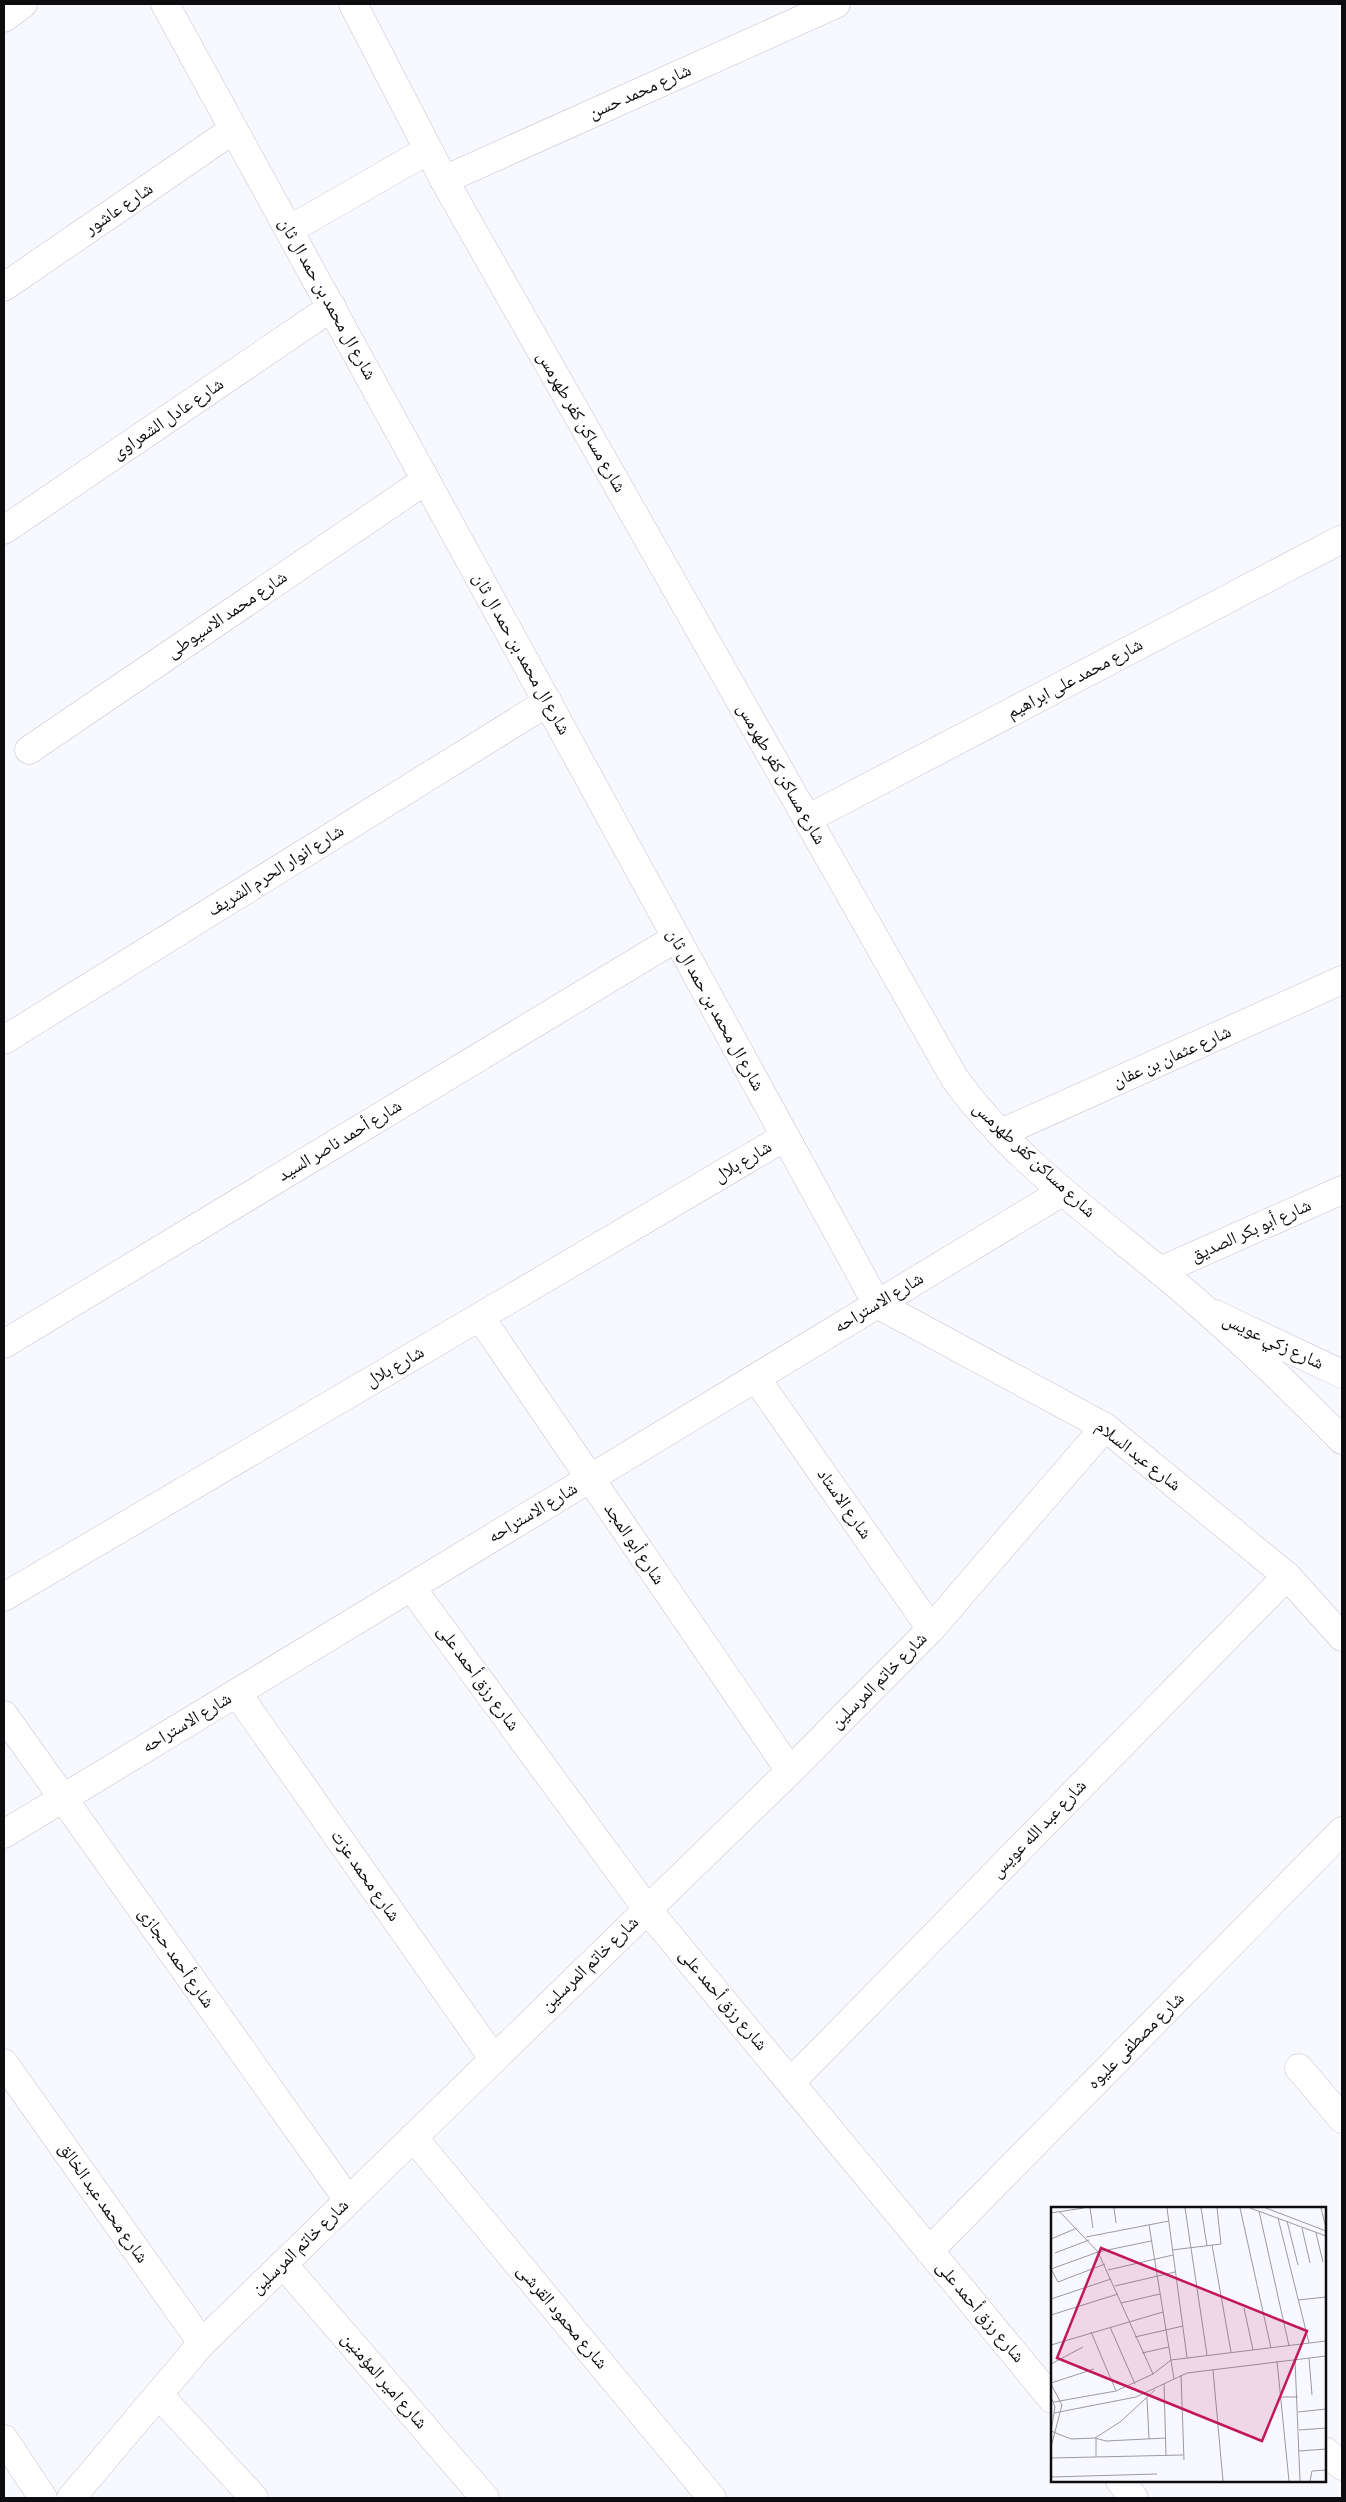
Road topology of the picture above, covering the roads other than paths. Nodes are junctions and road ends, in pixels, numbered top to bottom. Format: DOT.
graph roads {
  1 [pos="23,4"];
  2 [pos="165,4"];
  3 [pos="354,4"];
  4 [pos="819,7"];
  5 [pos="4,18"];
  6 [pos="234,130"];
  7 [pos="428,150"];
  8 [pos="444,180"];
  9 [pos="289,230"];
  10 [pos="4,287"];
  11 [pos="332,307"];
  12 [pos="426,480"];
  13 [pos="4,530"];
  14 [pos="1342,539"];
  15 [pos="548,702"];
  16 [pos="29,750"];
  17 [pos="807,819"];
  18 [pos="676,938"];
  19 [pos="1342,980"];
  20 [pos="4,1040"];
  21 [pos="1001,1132"];
  22 [pos="785,1137"];
  23 [pos="1342,1190"];
  24 [pos="1062,1192"];
  25 [pos="1160,1271"];
  26 [pos="878,1304"];
  27 [pos="1204,1309"];
  28 [pos="480,1317"];
  29 [pos="4,1344"];
  30 [pos="1342,1374"];
  31 [pos="756,1378"];
  32 [pos="1105,1427"];
  33 [pos="1342,1440"];
  34 [pos="589,1479"];
  35 [pos="1287,1576"];
  36 [pos="411,1587"];
  37 [pos="4,1597"];
  38 [pos="931,1629"];
  39 [pos="1342,1637"];
  40 [pos="237,1693"];
  41 [pos="4,1715"];
  42 [pos="790,1771"];
  43 [pos="62,1798"];
  44 [pos="1342,1831"];
  45 [pos="4,1834"];
  46 [pos="647,1908"];
  47 [pos="494,2058"];
  48 [pos="4,2063"];
  49 [pos="1299,2068"];
  50 [pos="791,2082"];
  51 [pos="1342,2119"];
  52 [pos="413,2137"];
  53 [pos="348,2200"];
  54 [pos="929,2251"];
  55 [pos="283,2264"];
  56 [pos="202,2343"];
  57 [pos="160,2395"];
  58 [pos="1051,2398"];
  59 [pos="4,2439"];
  60 [pos="1326,2452"];
  61 [pos="1342,2466"];
  62 [pos="1121,2482"];
  63 [pos="43,2498"];
  64 [pos="71,2498"];
  65 [pos="254,2498"];
  66 [pos="486,2498"];
  67 [pos="712,2498"];
  68 [pos="1134,2498"];
  1 -- 5 [label="street"];
  2 -- 6 [label="street, شارع ال محمد بن حمد ال ثان"];
  3 -- 7 [label="street, شارع مساكن كفر طهرمس"];
  4 -- 8 [label="street, شارع محمد حسن"];
  6 -- 9 [label="street, شارع ال محمد بن حمد ال ثان"];
  6 -- 10 [label="street, شارع عاشور"];
  7 -- 8 [label="street, شارع مساكن كفر طهرمس"];
  7 -- 9 [label="street"];
  8 -- 17 [label="street, شارع مساكن كفر طهرمس"];
  9 -- 11 [label="street, شارع ال محمد بن حمد ال ثان"];
  11 -- 12 [label="street, شارع ال محمد بن حمد ال ثان"];
  11 -- 13 [label="street, شارع عادل الشعراوى"];
  12 -- 15 [label="street, شارع ال محمد بن حمد ال ثان"];
  12 -- 16 [label="street, شارع محمد الاسيوطى"];
  14 -- 17 [label="street, شارع محمد على ابراهيم"];
  15 -- 18 [label="street, شارع ال محمد بن حمد ال ثان"];
  15 -- 20 [label="street, شارع انوار الحرم الشريف"];
  17 -- 21 [label="street, شارع مساكن كفر طهرمس"];
  18 -- 22 [label="street, شارع ال محمد بن حمد ال ثان"];
  18 -- 29 [label="street, شارع أحمد ناصر السيد"];
  19 -- 21 [label="street, شارع عثمان بن عفان"];
  21 -- 24 [label="street, شارع مساكن كفر طهرمس"];
  22 -- 26 [label="street, شارع ال محمد بن حمد ال ثان"];
  22 -- 28 [label="street, شارع بلال"];
  23 -- 25 [label="street, شارع أبو بكر الصديق"];
  24 -- 25 [label="street, شارع مساكن كفر طهرمس"];
  24 -- 26 [label="street, شارع الاستراحه"];
  25 -- 27 [label="street, شارع مساكن كفر طهرمس"];
  26 -- 31 [label="street, شارع الاستراحه"];
  26 -- 32 [label="street, شارع عبد السلام"];
  27 -- 30 [label="street, شارع زكي عويس"];
  27 -- 33 [label="street, شارع مساكن كفر طهرمس"];
  28 -- 34 [label="street, شارع أبو المجد"];
  28 -- 37 [label="street, شارع بلال"];
  31 -- 34 [label="street, شارع الاستراحه"];
  31 -- 38 [label="street, شارع الاستاد"];
  32 -- 35 [label="street, شارع عبد السلام"];
  32 -- 38 [label="street, شارع خاتم المرسلين"];
  34 -- 36 [label="street, شارع الاستراحه"];
  34 -- 42 [label="street, شارع أبو المجد"];
  35 -- 39 [label="street, شارع عبد السلام"];
  35 -- 50 [label="street, شارع عبد الله عويس"];
  36 -- 40 [label="street, شارع الاستراحه"];
  36 -- 46 [label="street, شارع رزق أحمد على"];
  38 -- 42 [label="street, شارع خاتم المرسلين"];
  40 -- 43 [label="street, شارع الاستراحه"];
  40 -- 47 [label="street, شارع محمد عزت"];
  41 -- 43 [label="street, شارع أحمد حجازى"];
  42 -- 46 [label="street, شارع خاتم المرسلين"];
  43 -- 45 [label="street, شارع الاستراحه"];
  43 -- 53 [label="street, شارع أحمد حجازى"];
  44 -- 54 [label="street, شارع مصطفى عليوه"];
  46 -- 47 [label="street, شارع خاتم المرسلين"];
  46 -- 50 [label="street, شارع رزق أحمد على"];
  47 -- 52 [label="street, شارع خاتم المرسلين"];
  48 -- 56 [label="street, شارع محمد عبد الخالق"];
  49 -- 51 [label="street"];
  50 -- 54 [label="street, شارع رزق أحمد على"];
  52 -- 53 [label="street, شارع خاتم المرسلين"];
  52 -- 67 [label="street, شارع محمود القرشى"];
  53 -- 55 [label="street, شارع خاتم المرسلين"];
  54 -- 58 [label="street, شارع رزق أحمد على"];
  55 -- 56 [label="street, شارع خاتم المرسلين"];
  55 -- 66 [label="street, شارع امير المؤمنين"];
  56 -- 57 [label="street, شارع خاتم المرسلين"];
  57 -- 64 [label="street, شارع خاتم المرسلين"];
  57 -- 65 [label="street"];
  59 -- 63 [label="street"];
  60 -- 61 [label="street"];
  62 -- 68 [label="street"];
}
